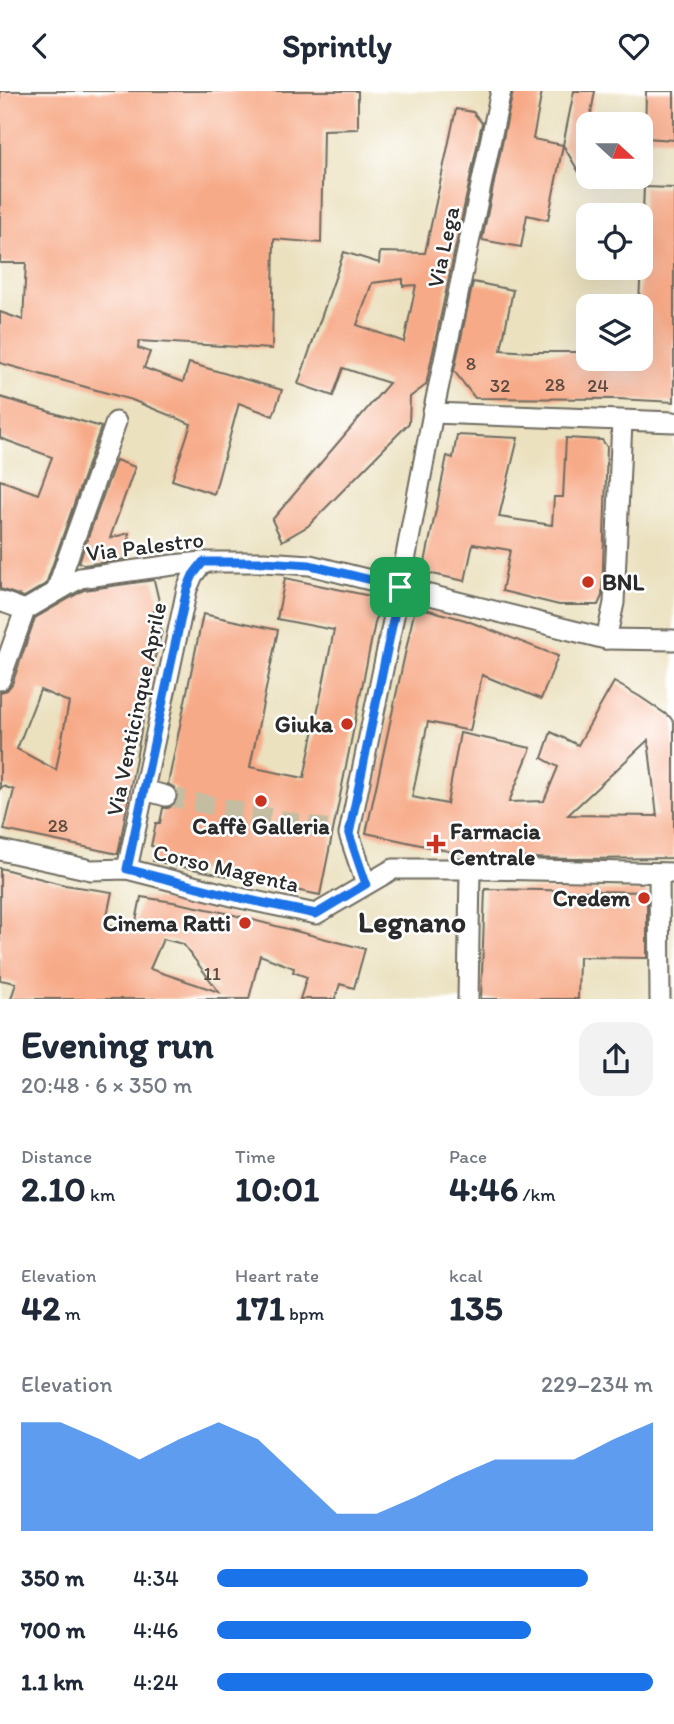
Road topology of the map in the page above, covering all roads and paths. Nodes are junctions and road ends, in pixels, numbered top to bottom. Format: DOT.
graph roads {
  1 [pos="501,91"];
  2 [pos="433,414"];
  3 [pos="622,421"];
  4 [pos="116,422"];
  5 [pos="674,422"];
  6 [pos="203,562"];
  7 [pos="400,587"];
  8 [pos="56,591"];
  9 [pos="0,601"];
  10 [pos="25,610"];
  11 [pos="606,639"];
  12 [pos="674,640"];
  13 [pos="0,680"];
  14 [pos="144,790"];
  15 [pos="166,796"];
  16 [pos="0,851"];
  17 [pos="127,869"];
  18 [pos="477,869"];
  19 [pos="666,873"];
  20 [pos="366,884"];
  21 [pos="468,999"];
  22 [pos="660,999"];
  1 -- 2 [label="street, Via Lega"];
  2 -- 3 [label="street"];
  2 -- 7 [label="street, Via Lega"];
  3 -- 5 [label="street"];
  3 -- 11 [label="street"];
  4 -- 8 [label="street"];
  6 -- 7 [label="street, Via Palestro"];
  6 -- 8 [label="street, Via Palestro"];
  6 -- 14 [label="street, Via Venticinque Aprile"];
  7 -- 11 [label="street, Via Palestro"];
  7 -- 20 [label="street, Via Lega"];
  8 -- 10 [label="street, Via Palestro"];
  9 -- 10 [label="street"];
  10 -- 13 [label="street"];
  11 -- 12 [label="street, Via Palestro"];
  14 -- 15 [label="street"];
  14 -- 17 [label="street, Via Venticinque Aprile"];
  16 -- 17 [label="street, Corso Magenta"];
  17 -- 20 [label="street, Corso Magenta"];
  18 -- 19 [label="street"];
  18 -- 20 [label="street"];
  18 -- 21 [label="street"];
  19 -- 22 [label="street"];
}
